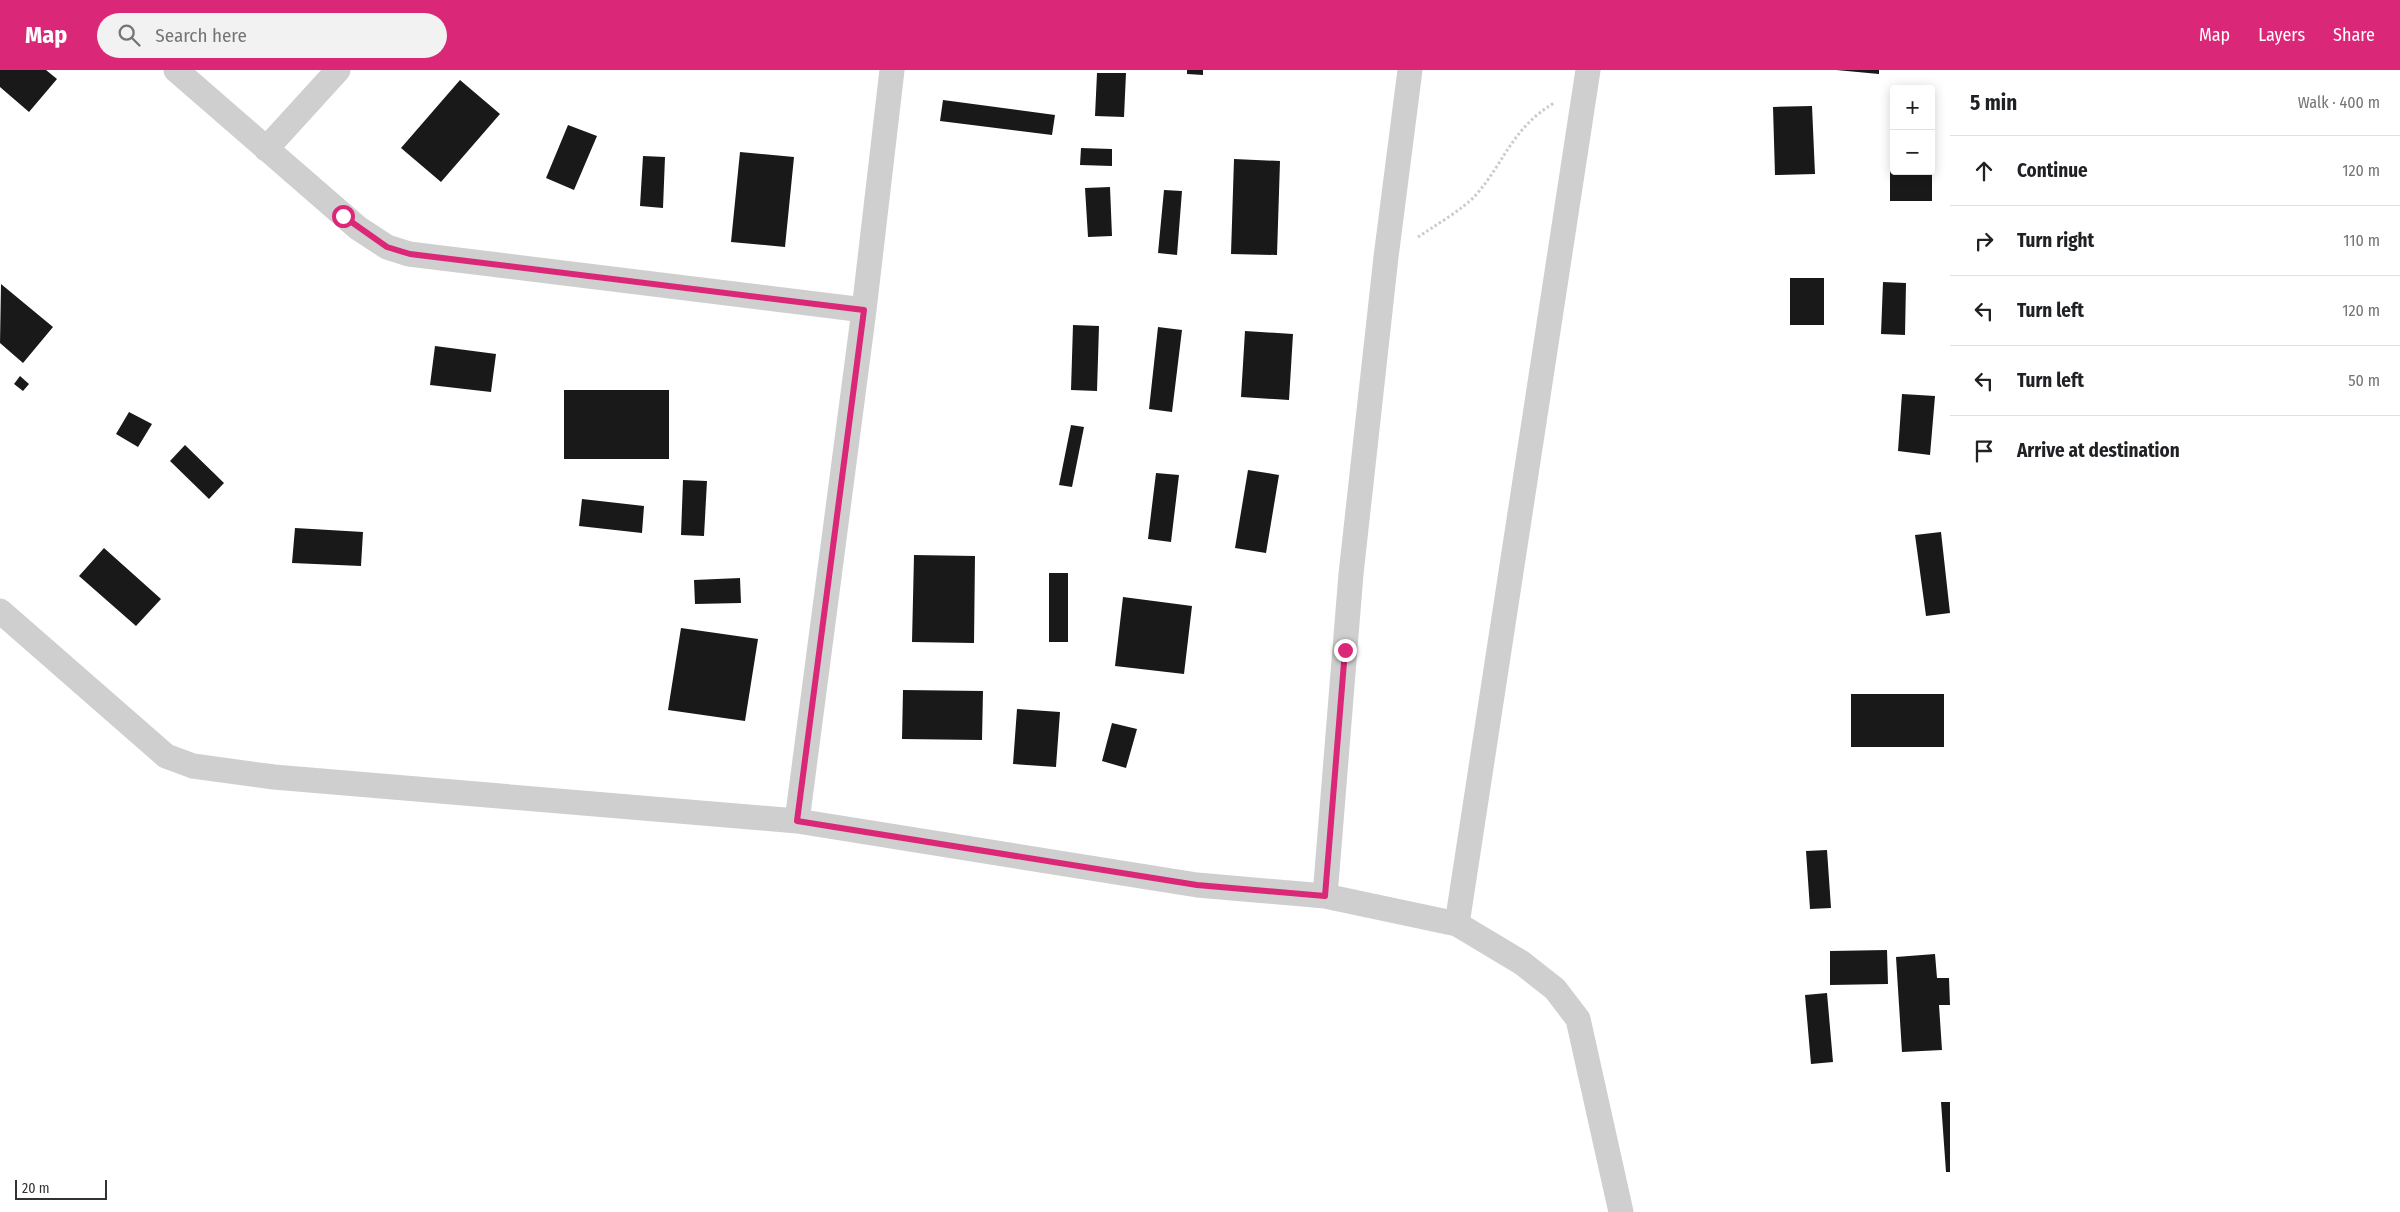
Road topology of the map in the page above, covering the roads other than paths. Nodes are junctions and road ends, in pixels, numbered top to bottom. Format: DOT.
graph roads {
  1 [pos="176,70"];
  2 [pos="338,70"];
  3 [pos="892,70"];
  4 [pos="1410,70"];
  5 [pos="1587,78"];
  6 [pos="266,149"];
  7 [pos="864,310"];
  8 [pos="0,611"];
  9 [pos="797,821"];
  10 [pos="1325,896"];
  11 [pos="1457,924"];
  12 [pos="1621,1212"];
  1 -- 6 [label="street"];
  2 -- 6 [label="street"];
  3 -- 7 [label="street"];
  4 -- 10 [label="street"];
  5 -- 11 [label="street"];
  6 -- 7 [label="street"];
  7 -- 9 [label="street"];
  8 -- 9 [label="street"];
  9 -- 10 [label="street"];
  10 -- 11 [label="street"];
  11 -- 12 [label="street"];
}
